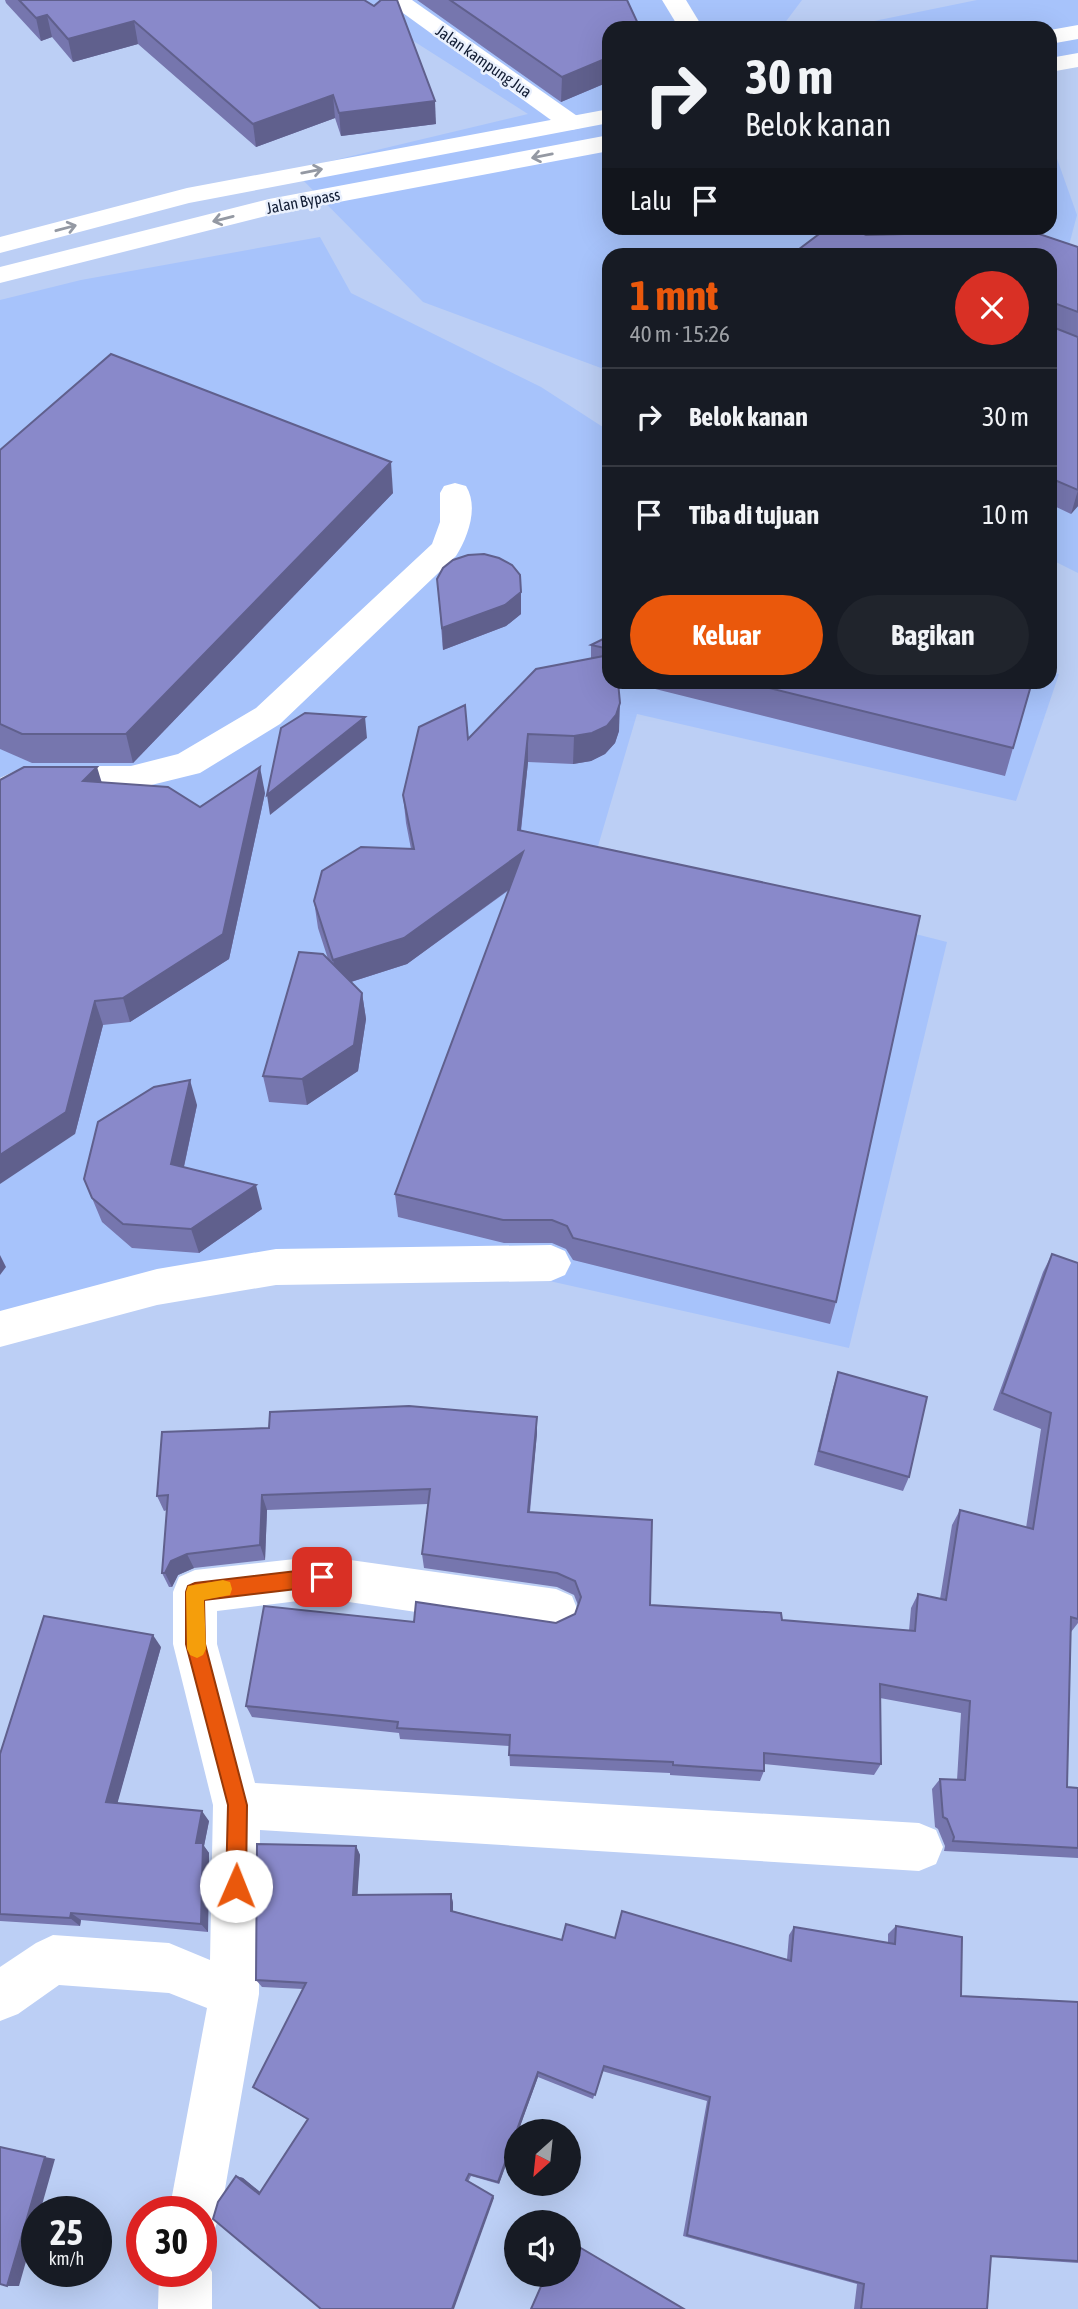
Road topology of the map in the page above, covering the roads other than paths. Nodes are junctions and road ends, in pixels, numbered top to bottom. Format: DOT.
graph roads {
  1 [pos="397,0"];
  2 [pos="674,0"];
  3 [pos="687,21"];
  4 [pos="1078,32"];
  5 [pos="1057,36"];
  6 [pos="1078,60"];
  7 [pos="1057,64"];
  8 [pos="602,117"];
  9 [pos="571,122"];
  10 [pos="602,144"];
  11 [pos="0,245"];
  12 [pos="1,279"];
  13 [pos="455,493"];
  14 [pos="0,794"];
  15 [pos="551,1263"];
  16 [pos="0,1329"];
  17 [pos="556,1611"];
  18 [pos="237,1805"];
  19 [pos="919,1847"];
  20 [pos="234,1994"];
  21 [pos="0,1996"];
  22 [pos="198,2196"];
  23 [pos="185,2287"];
  24 [pos="185,2309"];
  1 -- 9 [label="main road, Jalan kampung Jua"];
  2 -- 3 [label="main road"];
  4 -- 5 [label="main road"];
  6 -- 7 [label="main road"];
  8 -- 9 [label="main road, Jalan Bypass"];
  11 -- 9 [label="main road, Jalan Bypass, one-way"];
  10 -- 12 [label="main road, Jalan Bypass, one-way"];
  13 -- 14 [label="main road"];
  15 -- 16 [label="main road"];
  17 -- 18 [label="main road"];
  18 -- 19 [label="main road"];
  18 -- 20 [label="main road"];
  20 -- 21 [label="main road"];
  20 -- 22 [label="main road"];
  23 -- 24 [label="main road"];
}
